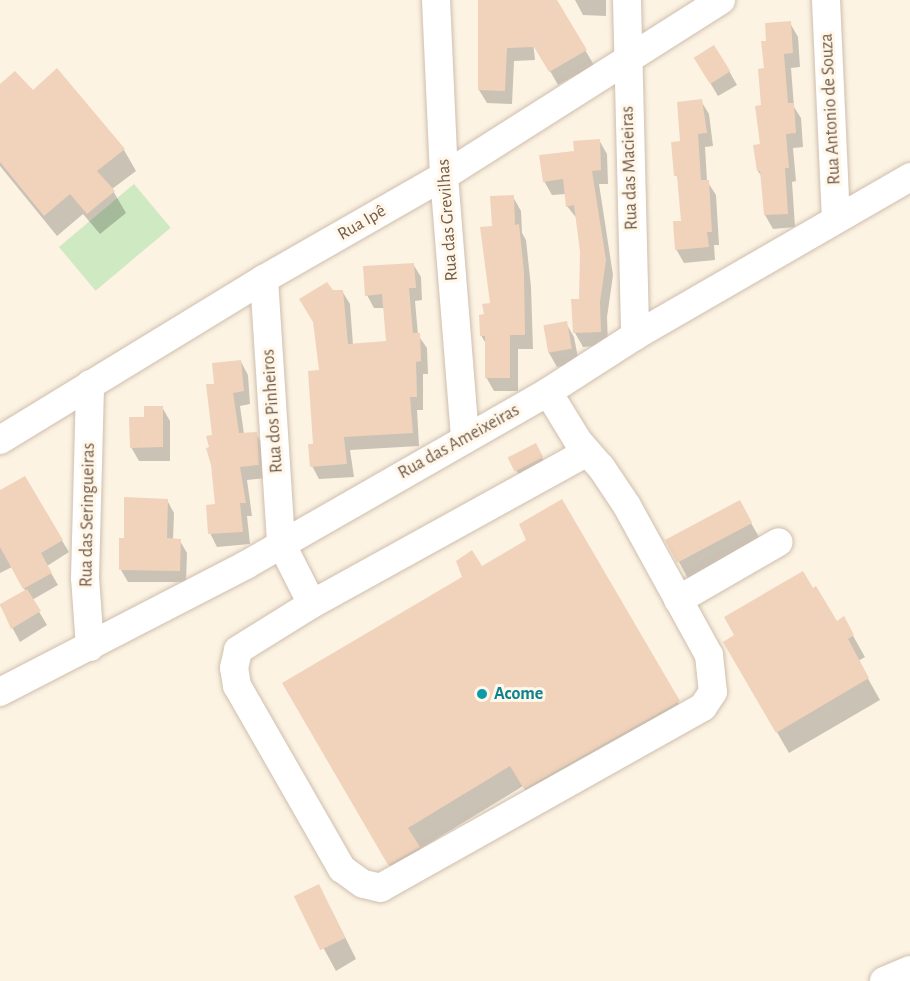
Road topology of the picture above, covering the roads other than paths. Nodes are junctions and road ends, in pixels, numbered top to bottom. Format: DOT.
graph roads {
  1 [pos="436,0"];
  2 [pos="627,0"];
  3 [pos="721,0"];
  4 [pos="826,0"];
  5 [pos="627,58"];
  6 [pos="444,176"];
  7 [pos="910,177"];
  8 [pos="836,217"];
  9 [pos="264,279"];
  10 [pos="635,336"];
  11 [pos="90,384"];
  12 [pos="548,392"];
  13 [pos="465,439"];
  14 [pos="0,440"];
  15 [pos="587,452"];
  16 [pos="779,542"];
  17 [pos="281,543"];
  18 [pos="678,600"];
  19 [pos="312,604"];
  20 [pos="90,647"];
  21 [pos="0,692"];
  22 [pos="910,970"];
  23 [pos="884,981"];
  1 -- 6 [label="street, Rua das Grevilhas"];
  2 -- 5 [label="street, Rua das Macieiras"];
  3 -- 5 [label="street, Rua Ipê"];
  4 -- 8 [label="street, Rua Antonio de Souza"];
  5 -- 6 [label="street, Rua Ipê"];
  5 -- 10 [label="street, Rua das Macieiras"];
  6 -- 9 [label="street, Rua Ipê"];
  6 -- 13 [label="street, Rua das Grevilhas"];
  7 -- 8 [label="street, Rua das Ameixeiras"];
  8 -- 10 [label="street, Rua das Ameixeiras"];
  9 -- 11 [label="street, Rua Ipê"];
  9 -- 17 [label="street, Rua dos Pinheiros"];
  10 -- 12 [label="street, Rua das Ameixeiras"];
  11 -- 14 [label="street, Rua Ipê"];
  11 -- 20 [label="street, Rua das Seringueiras"];
  12 -- 13 [label="street, Rua das Ameixeiras"];
  12 -- 15 [label="street"];
  13 -- 17 [label="street, Rua das Ameixeiras"];
  15 -- 18 [label="street"];
  15 -- 19 [label="street"];
  16 -- 18 [label="street"];
  17 -- 19 [label="street"];
  17 -- 20 [label="street, Rua das Ameixeiras"];
  18 -- 19 [label="street"];
  20 -- 21 [label="street, Rua das Ameixeiras"];
  22 -- 23 [label="street"];
}
